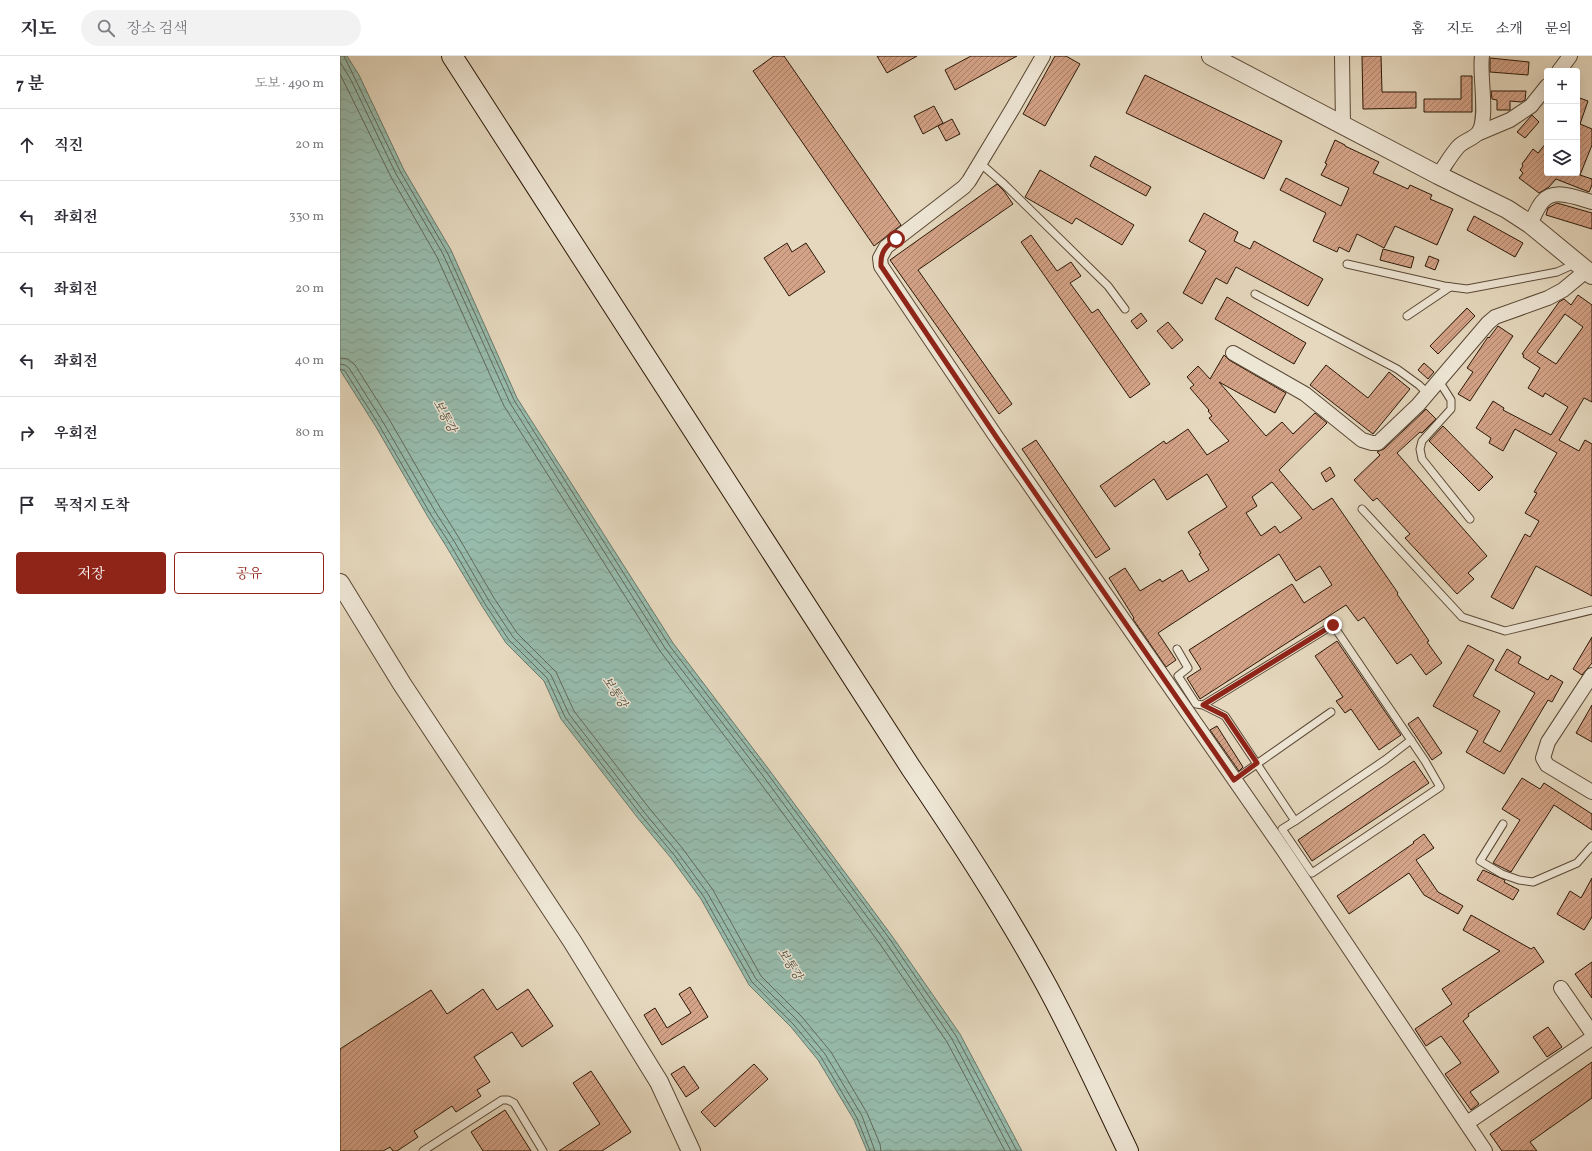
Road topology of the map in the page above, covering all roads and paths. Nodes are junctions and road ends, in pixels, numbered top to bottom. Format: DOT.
graph roads {
  1 [pos="452,56"];
  2 [pos="1043,56"];
  3 [pos="1211,56"];
  4 [pos="1342,56"];
  5 [pos="1482,56"];
  6 [pos="1570,56"];
  7 [pos="1561,68"];
  8 [pos="1544,90"];
  9 [pos="1343,124"];
  10 [pos="1479,133"];
  11 [pos="980,163"];
  12 [pos="1438,175"];
  13 [pos="1592,202"];
  14 [pos="1530,224"];
  15 [pos="1347,264"];
  16 [pos="1585,270"];
  17 [pos="1450,287"];
  18 [pos="1255,294"];
  19 [pos="1125,309"];
  20 [pos="1407,316"];
  21 [pos="1233,353"];
  22 [pos="1439,381"];
  23 [pos="1428,394"];
  24 [pos="1362,509"];
  25 [pos="1470,520"];
  26 [pos="340,583"];
  27 [pos="1592,610"];
  28 [pos="1177,649"];
  29 [pos="1592,675"];
  30 [pos="1203,705"];
  31 [pos="1331,712"];
  32 [pos="1411,740"];
  33 [pos="1257,763"];
  34 [pos="1234,780"];
  35 [pos="1591,789"];
  36 [pos="1295,821"];
  37 [pos="1503,824"];
  38 [pos="1592,846"];
  39 [pos="1561,988"];
  40 [pos="1592,1033"];
  41 [pos="1592,1038"];
  42 [pos="1467,1123"];
  43 [pos="423,1151"];
  44 [pos="543,1151"];
  45 [pos="690,1151"];
  46 [pos="1128,1151"];
  47 [pos="1486,1151"];
  1 -- 46 [label="main road"];
  2 -- 11 [label="street"];
  3 -- 9 [label="street"];
  4 -- 9 [label="street"];
  5 -- 10 [label="street"];
  6 -- 7 [label="street"];
  8 -- 10 [label="street"];
  9 -- 12 [label="street"];
  10 -- 12 [label="street"];
  11 -- 19 [label="lane"];
  11 -- 34 [label="street"];
  12 -- 14 [label="street"];
  13 -- 14 [label="street"];
  14 -- 16 [label="street"];
  15 -- 17 [label="lane"];
  16 -- 17 [label="lane"];
  16 -- 22 [label="street"];
  17 -- 20 [label="lane"];
  18 -- 23 [label="lane"];
  21 -- 23 [label="street"];
  22 -- 23 [label="street"];
  22 -- 25 [label="lane"];
  24 -- 27 [label="lane"];
  26 -- 45 [label="street"];
  28 -- 30 [label="lane"];
  29 -- 35 [label="street"];
  30 -- 32 [label="lane"];
  30 -- 33 [label="lane"];
  31 -- 33 [label="lane"];
  32 -- 36 [label="lane"];
  32 -- 36 [label="lane"];
  33 -- 34 [label="lane"];
  33 -- 36 [label="lane"];
  34 -- 42 [label="street"];
  37 -- 38 [label="lane"];
  39 -- 40 [label="street"];
  41 -- 42 [label="street"];
  42 -- 47 [label="street"];
  43 -- 44 [label="lane"];
}
